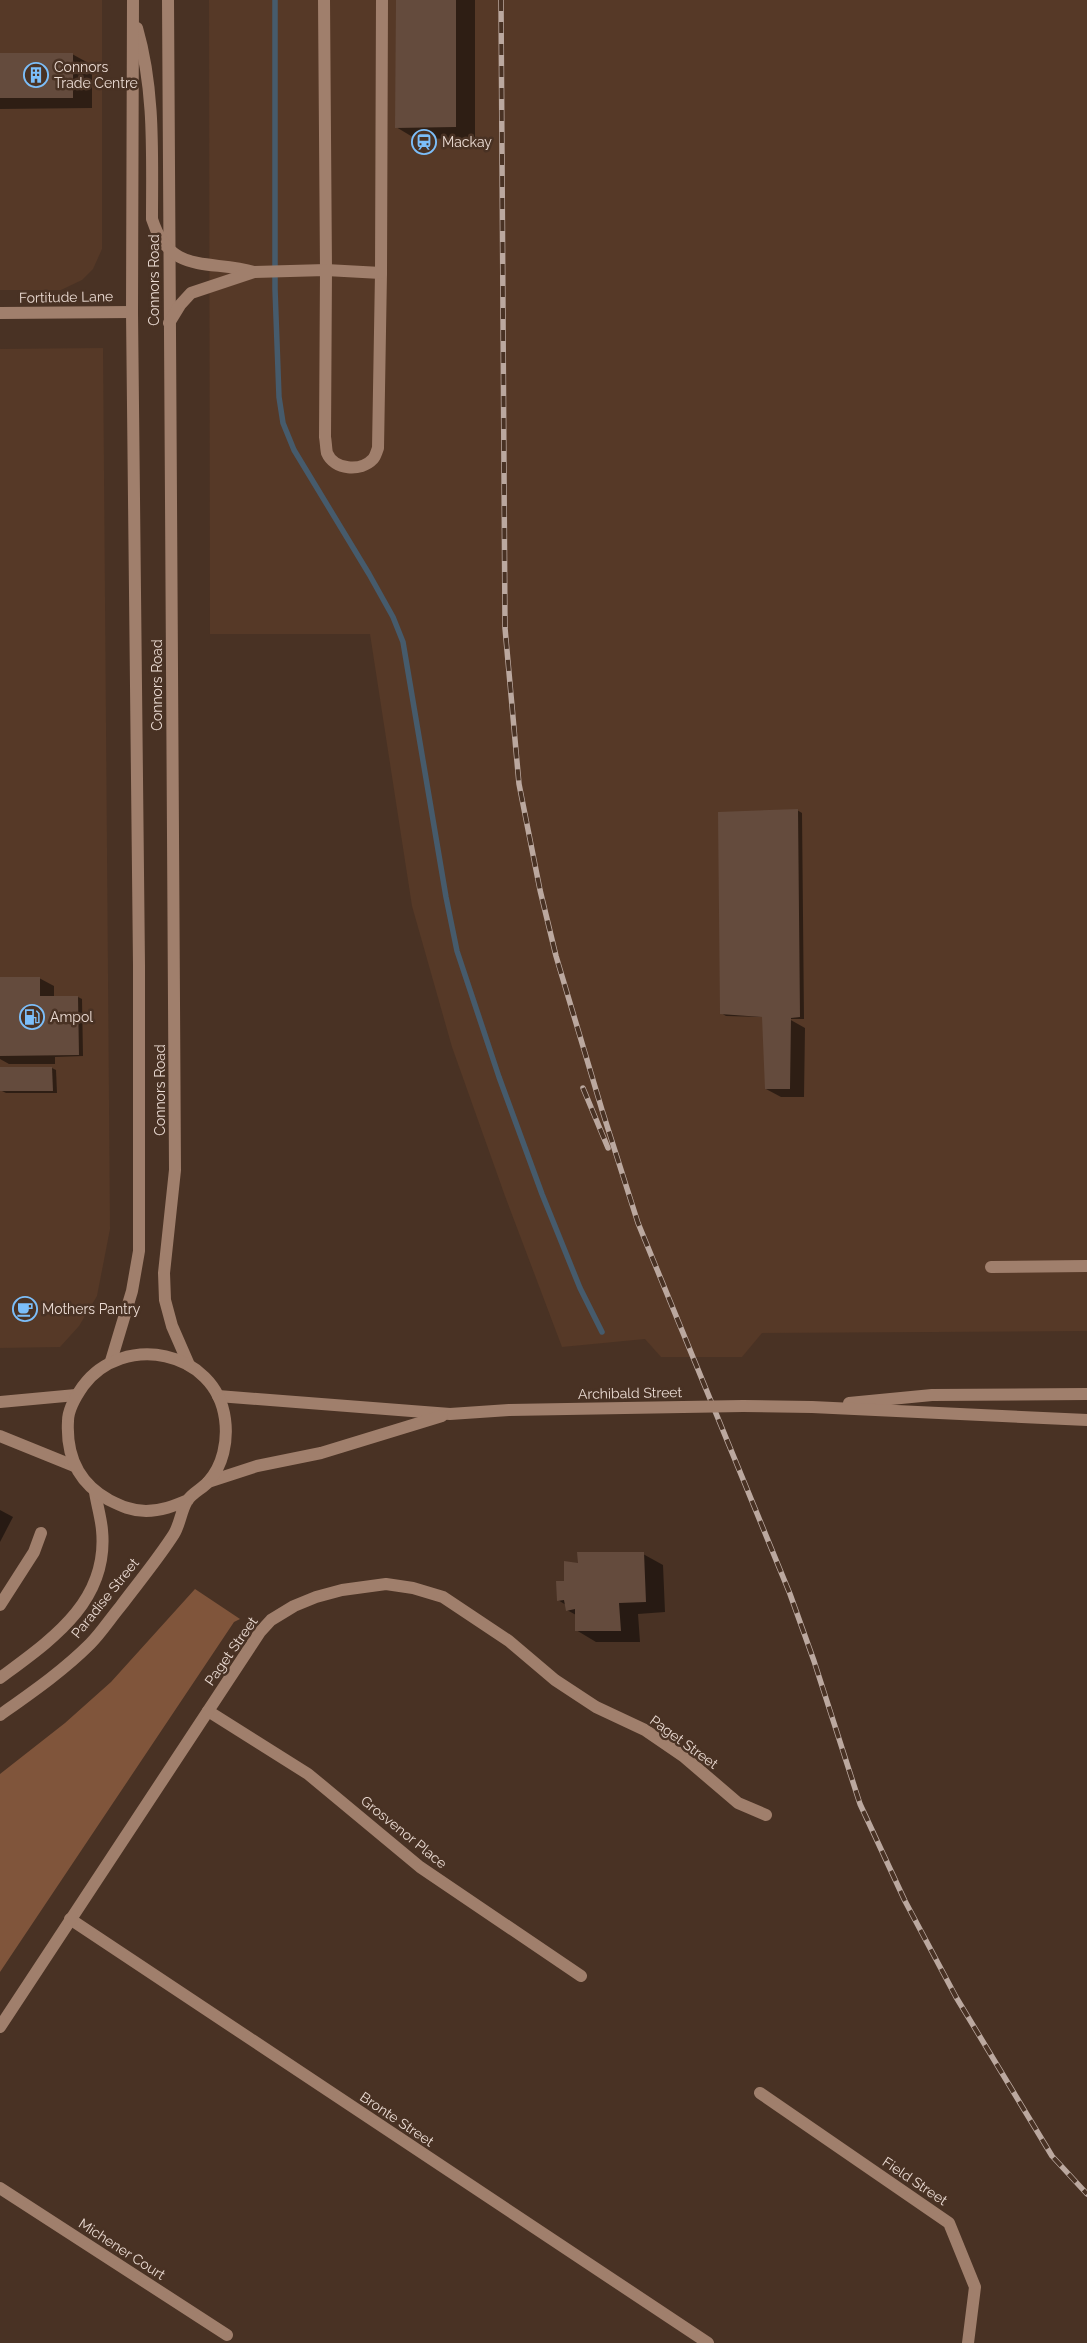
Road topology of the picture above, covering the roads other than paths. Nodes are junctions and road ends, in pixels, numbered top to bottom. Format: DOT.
graph roads {
  1 [pos="168,0"];
  2 [pos="324,0"];
  3 [pos="382,0"];
  4 [pos="133,6"];
  5 [pos="169,248"];
  6 [pos="326,270"];
  7 [pos="256,272"];
  8 [pos="381,273"];
  9 [pos="132,312"];
  10 [pos="0,313"];
  11 [pos="169,323"];
  12 [pos="1087,1266"];
  13 [pos="991,1267"];
  14 [pos="111,1361"];
  15 [pos="189,1365"];
  16 [pos="1087,1394"];
  17 [pos="76,1395"];
  18 [pos="218,1396"];
  19 [pos="0,1402"];
  20 [pos="812,1407"];
  21 [pos="450,1414"];
  22 [pos="1087,1420"];
  23 [pos="0,1436"];
  24 [pos="74,1466"];
  25 [pos="208,1482"];
  26 [pos="95,1492"];
  27 [pos="188,1500"];
  28 [pos="41,1533"];
  29 [pos="0,1605"];
  30 [pos="0,1678"];
  31 [pos="208,1711"];
  32 [pos="0,1715"];
  33 [pos="766,1815"];
  34 [pos="70,1920"];
  35 [pos="582,1976"];
  36 [pos="0,2027"];
  37 [pos="760,2093"];
  38 [pos="0,2188"];
  39 [pos="227,2335"];
  40 [pos="708,2343"];
  41 [pos="968,2343"];
  1 -- 5 [label="street, Connors Road"];
  2 -- 6 [label="street"];
  3 -- 8 [label="street"];
  4 -- 5 [label="street"];
  4 -- 9 [label="street, Connors Road"];
  5 -- 7 [label="street"];
  5 -- 11 [label="street, Connors Road"];
  6 -- 7 [label="street"];
  6 -- 8 [label="street"];
  6 -- 8 [label="street"];
  7 -- 11 [label="street"];
  9 -- 10 [label="street, Fortitude Lane"];
  9 -- 14 [label="street, Connors Road"];
  11 -- 15 [label="street, Connors Road"];
  12 -- 13 [label="street"];
  14 -- 15 [label="street"];
  14 -- 17 [label="street"];
  15 -- 18 [label="street"];
  16 -- 20 [label="street, Archibald Street"];
  17 -- 19 [label="street"];
  17 -- 24 [label="street"];
  18 -- 21 [label="street, Archibald Street"];
  18 -- 25 [label="street"];
  20 -- 21 [label="street, Archibald Street, bridge"];
  20 -- 22 [label="street, Archibald Street"];
  21 -- 25 [label="street, Archibald Street"];
  23 -- 24 [label="street"];
  24 -- 26 [label="street"];
  25 -- 27 [label="street"];
  26 -- 27 [label="street"];
  26 -- 30 [label="street, Paradise Street"];
  27 -- 32 [label="street, Paradise Street"];
  28 -- 29 [label="street"];
  31 -- 33 [label="street, Paget Street"];
  31 -- 34 [label="street, Paget Street"];
  31 -- 35 [label="street, Grosvenor Place"];
  34 -- 36 [label="street, Paget Street"];
  34 -- 40 [label="street, Bronte Street"];
  37 -- 41 [label="street, Field Street"];
  38 -- 39 [label="street, Michener Court"];
}
